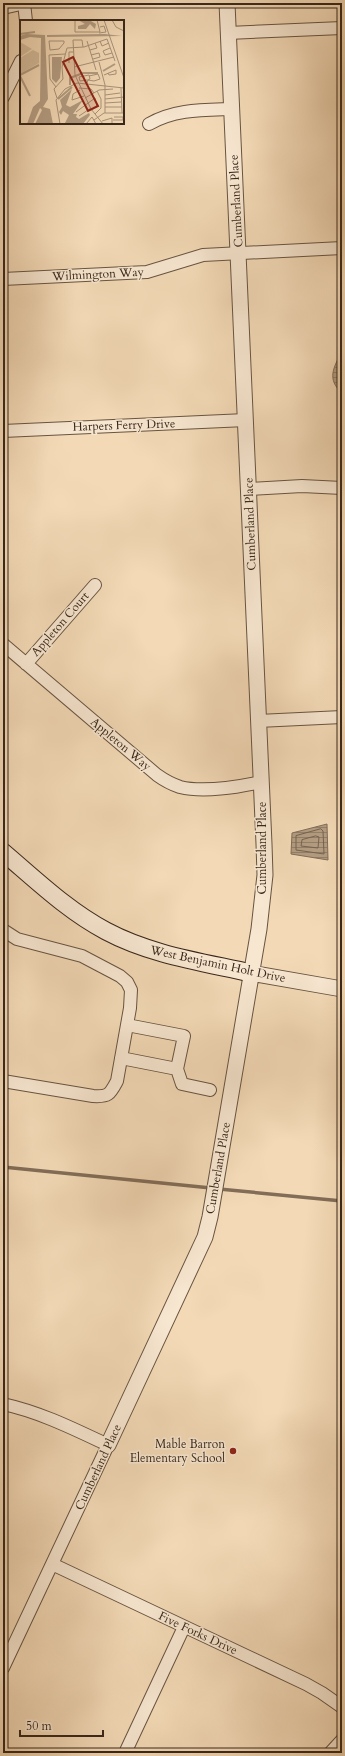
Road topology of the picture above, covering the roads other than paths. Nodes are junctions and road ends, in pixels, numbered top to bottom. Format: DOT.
graph roads {
  1 [pos="24,3"];
  2 [pos="227,3"];
  3 [pos="3,8"];
  4 [pos="26,20"];
  5 [pos="342,28"];
  6 [pos="228,33"];
  7 [pos="20,63"];
  8 [pos="3,97"];
  9 [pos="232,109"];
  10 [pos="149,124"];
  11 [pos="342,248"];
  12 [pos="239,253"];
  13 [pos="3,279"];
  14 [pos="246,420"];
  15 [pos="3,431"];
  16 [pos="342,488"];
  17 [pos="249,489"];
  18 [pos="95,585"];
  19 [pos="3,644"];
  20 [pos="26,664"];
  21 [pos="342,717"];
  22 [pos="258,721"];
  23 [pos="261,782"];
  24 [pos="3,852"];
  25 [pos="3,930"];
  26 [pos="251,973"];
  27 [pos="342,989"];
  28 [pos="127,1024"];
  29 [pos="121,1058"];
  30 [pos="177,1069"];
  31 [pos="3,1081"];
  32 [pos="210,1090"];
  33 [pos="3,1404"];
  34 [pos="108,1445"];
  35 [pos="52,1564"];
  36 [pos="184,1627"];
  37 [pos="3,1668"];
  38 [pos="342,1707"];
  39 [pos="342,1740"];
  40 [pos="125,1753"];
  41 [pos="330,1753"];
  1 -- 3 [label="street"];
  1 -- 4 [label="street"];
  2 -- 6 [label="street, Cumberland Place"];
  5 -- 6 [label="street"];
  6 -- 9 [label="street, Cumberland Place"];
  7 -- 8 [label="street"];
  9 -- 10 [label="street"];
  9 -- 12 [label="street, Cumberland Place"];
  11 -- 12 [label="street, Wilmington Way"];
  12 -- 13 [label="street, Wilmington Way"];
  12 -- 14 [label="street, Cumberland Place"];
  14 -- 15 [label="street, Harpers Ferry Drive"];
  14 -- 17 [label="street, Cumberland Place"];
  16 -- 17 [label="street"];
  17 -- 22 [label="street, Cumberland Place"];
  18 -- 20 [label="street, Appleton Court"];
  19 -- 20 [label="street, Appleton Way"];
  20 -- 23 [label="street, Appleton Way"];
  21 -- 22 [label="street"];
  22 -- 23 [label="street, Cumberland Place"];
  23 -- 26 [label="street, Cumberland Place"];
  24 -- 26 [label="main road, West Benjamin Holt Drive"];
  25 -- 28 [label="street"];
  26 -- 27 [label="street, West Benjamin Holt Drive"];
  26 -- 34 [label="street, Cumberland Place"];
  28 -- 29 [label="street"];
  28 -- 30 [label="street"];
  29 -- 30 [label="street"];
  29 -- 31 [label="street"];
  30 -- 32 [label="street"];
  33 -- 34 [label="street"];
  34 -- 35 [label="street, Cumberland Place"];
  35 -- 36 [label="street, Five Forks Drive"];
  35 -- 37 [label="street, Cumberland Place"];
  36 -- 38 [label="street, Five Forks Drive"];
  36 -- 40 [label="street"];
  39 -- 41 [label="street"];
}
